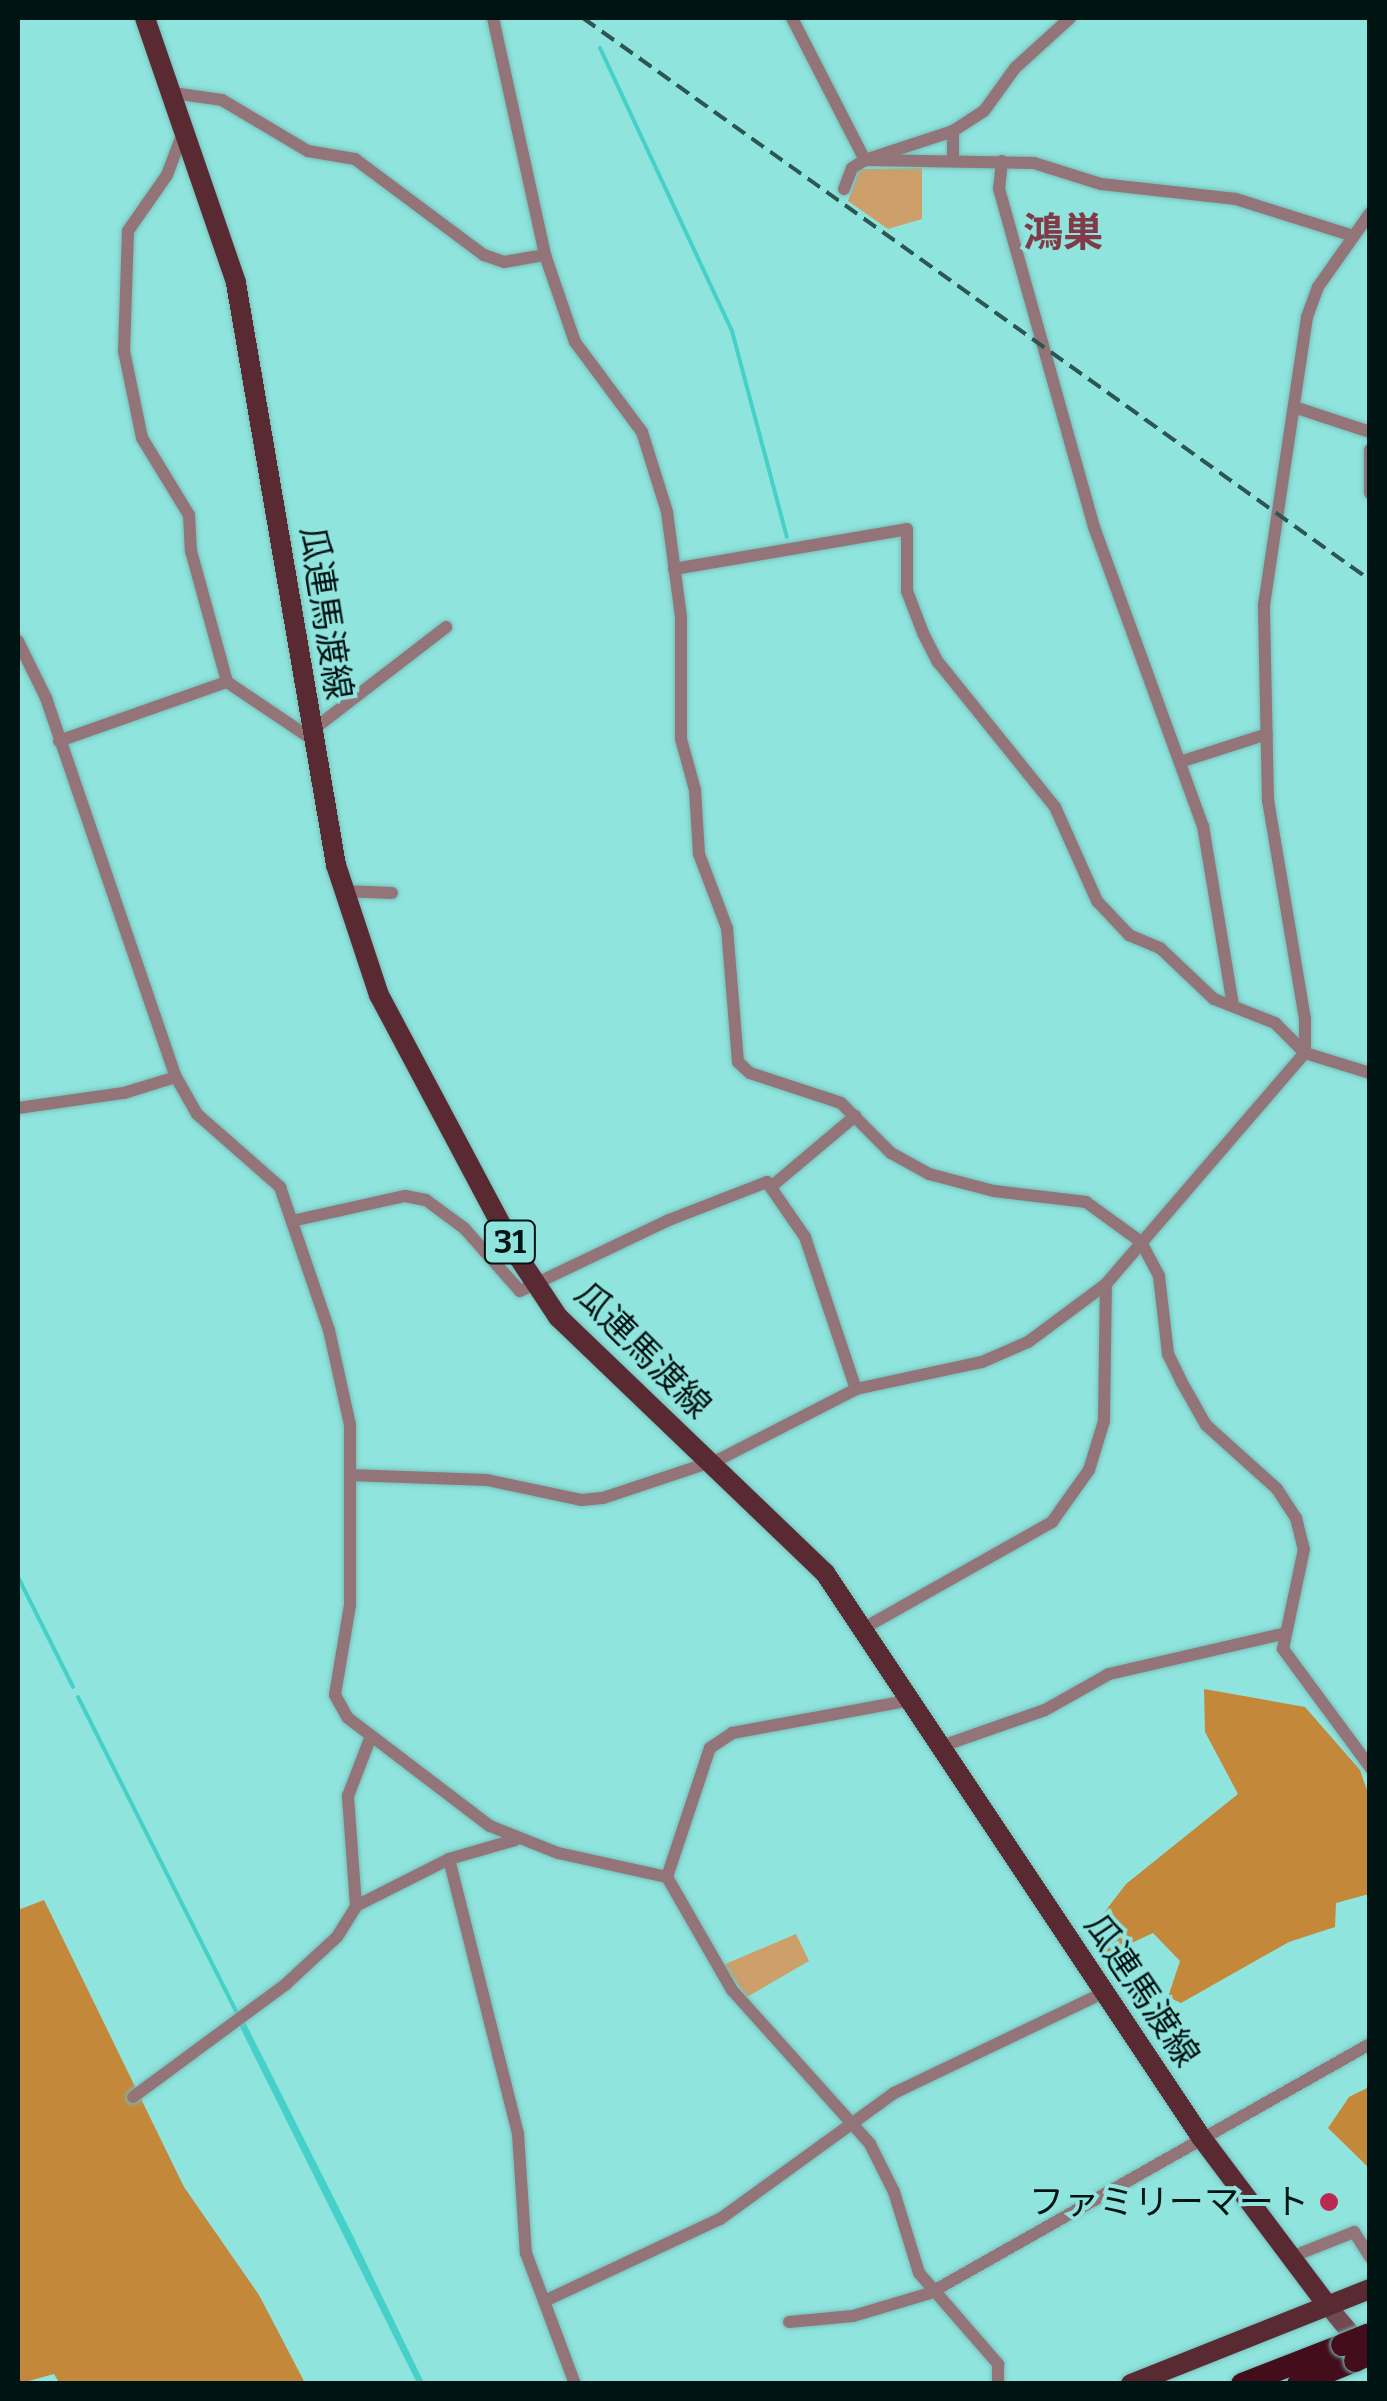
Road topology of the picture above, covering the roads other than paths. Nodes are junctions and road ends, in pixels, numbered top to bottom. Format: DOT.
graph roads {
  1 [pos="145,18"];
  2 [pos="493,18"];
  3 [pos="792,18"];
  4 [pos="1070,18"];
  5 [pos="173,92"];
  6 [pos="186,128"];
  7 [pos="953,131"];
  8 [pos="952,159"];
  9 [pos="865,160"];
  10 [pos="1002,161"];
  11 [pos="844,189"];
  12 [pos="1370,212"];
  13 [pos="1353,236"];
  14 [pos="544,255"];
  15 [pos="1297,408"];
  16 [pos="1370,432"];
  17 [pos="1370,450"];
  18 [pos="1370,493"];
  19 [pos="674,569"];
  20 [pos="446,627"];
  21 [pos="18,641"];
  22 [pos="227,682"];
  23 [pos="313,730"];
  24 [pos="1267,734"];
  25 [pos="58,741"];
  26 [pos="1180,762"];
  27 [pos="343,891"];
  28 [pos="392,893"];
  29 [pos="1233,1005"];
  30 [pos="1304,1053"];
  31 [pos="1370,1073"];
  32 [pos="176,1077"];
  33 [pos="18,1108"];
  34 [pos="855,1116"];
  35 [pos="772,1186"];
  36 [pos="292,1221"];
  37 [pos="1141,1242"];
  38 [pos="535,1283"];
  39 [pos="1106,1284"];
  40 [pos="856,1389"];
  41 [pos="711,1461"];
  42 [pos="350,1474"];
  43 [pos="864,1628"];
  44 [pos="1282,1634"];
  45 [pos="911,1700"];
  46 [pos="371,1736"];
  47 [pos="942,1746"];
  48 [pos="1370,1767"];
  49 [pos="515,1840"];
  50 [pos="449,1859"];
  51 [pos="666,1878"];
  52 [pos="356,1906"];
  53 [pos="1105,1992"];
  54 [pos="1370,2044"];
  55 [pos="133,2097"];
  56 [pos="849,2124"];
  57 [pos="1200,2137"];
  58 [pos="1291,2257"];
  59 [pos="1370,2257"];
  60 [pos="1370,2289"];
  61 [pos="930,2292"];
  62 [pos="549,2299"];
  63 [pos="1328,2306"];
  64 [pos="789,2322"];
  65 [pos="1362,2347"];
  66 [pos="576,2384"];
  67 [pos="998,2384"];
  68 [pos="1131,2384"];
  69 [pos="1242,2384"];
  70 [pos="1298,2384"];
  1 -- 5 [label="main road, 瓜連馬渡線 / 31"];
  2 -- 14 [label="street"];
  3 -- 9 [label="street"];
  4 -- 7 [label="street"];
  5 -- 6 [label="main road, 瓜連馬渡線 / 31"];
  5 -- 14 [label="street"];
  6 -- 22 [label="street"];
  6 -- 23 [label="main road, 瓜連馬渡線 / 31"];
  7 -- 8 [label="street"];
  7 -- 9 [label="street"];
  8 -- 9 [label="street"];
  8 -- 10 [label="street"];
  9 -- 11 [label="street"];
  10 -- 13 [label="street"];
  10 -- 26 [label="street"];
  12 -- 13 [label="street"];
  13 -- 15 [label="street"];
  14 -- 19 [label="street"];
  15 -- 16 [label="street"];
  15 -- 24 [label="street"];
  17 -- 18 [label="street"];
  19 -- 29 [label="street"];
  19 -- 34 [label="street"];
  20 -- 23 [label="street"];
  21 -- 25 [label="street"];
  22 -- 23 [label="street"];
  22 -- 25 [label="street"];
  23 -- 27 [label="main road, 瓜連馬渡線 / 31"];
  24 -- 26 [label="street"];
  24 -- 30 [label="street"];
  25 -- 32 [label="street"];
  26 -- 29 [label="street"];
  27 -- 28 [label="street"];
  27 -- 38 [label="main road, 瓜連馬渡線 / 31"];
  29 -- 30 [label="street"];
  30 -- 31 [label="street"];
  30 -- 37 [label="street"];
  32 -- 33 [label="street"];
  32 -- 36 [label="street"];
  34 -- 35 [label="street"];
  34 -- 37 [label="street"];
  35 -- 38 [label="street"];
  35 -- 40 [label="street"];
  36 -- 38 [label="street"];
  36 -- 42 [label="street"];
  37 -- 39 [label="street"];
  37 -- 44 [label="street"];
  38 -- 41 [label="main road, 瓜連馬渡線 / 31"];
  39 -- 40 [label="street"];
  39 -- 43 [label="street"];
  40 -- 41 [label="street"];
  41 -- 42 [label="street"];
  41 -- 43 [label="main road, 瓜連馬渡線 / 31"];
  42 -- 46 [label="street"];
  43 -- 45 [label="main road, 瓜連馬渡線 / 31"];
  44 -- 47 [label="street"];
  44 -- 48 [label="street"];
  45 -- 47 [label="main road, 瓜連馬渡線 / 31"];
  45 -- 51 [label="street"];
  46 -- 49 [label="street"];
  46 -- 52 [label="street"];
  47 -- 53 [label="main road, 瓜連馬渡線 / 31"];
  49 -- 50 [label="street"];
  49 -- 51 [label="street"];
  50 -- 52 [label="street"];
  50 -- 62 [label="street"];
  51 -- 56 [label="street"];
  52 -- 55 [label="street"];
  53 -- 56 [label="street"];
  53 -- 57 [label="main road, 瓜連馬渡線 / 31"];
  54 -- 57 [label="street"];
  56 -- 61 [label="street"];
  56 -- 62 [label="street"];
  57 -- 58 [label="main road, 瓜連馬渡線 / 31"];
  57 -- 61 [label="street"];
  58 -- 59 [label="street"];
  58 -- 63 [label="main road, 瓜連馬渡線 / 31"];
  60 -- 63 [label="main road"];
  61 -- 64 [label="street"];
  61 -- 67 [label="street"];
  62 -- 66 [label="street"];
  63 -- 65 [label="street"];
  63 -- 68 [label="main road"];
  65 -- 69 [label="highway"];
  65 -- 70 [label="highway"];
}
